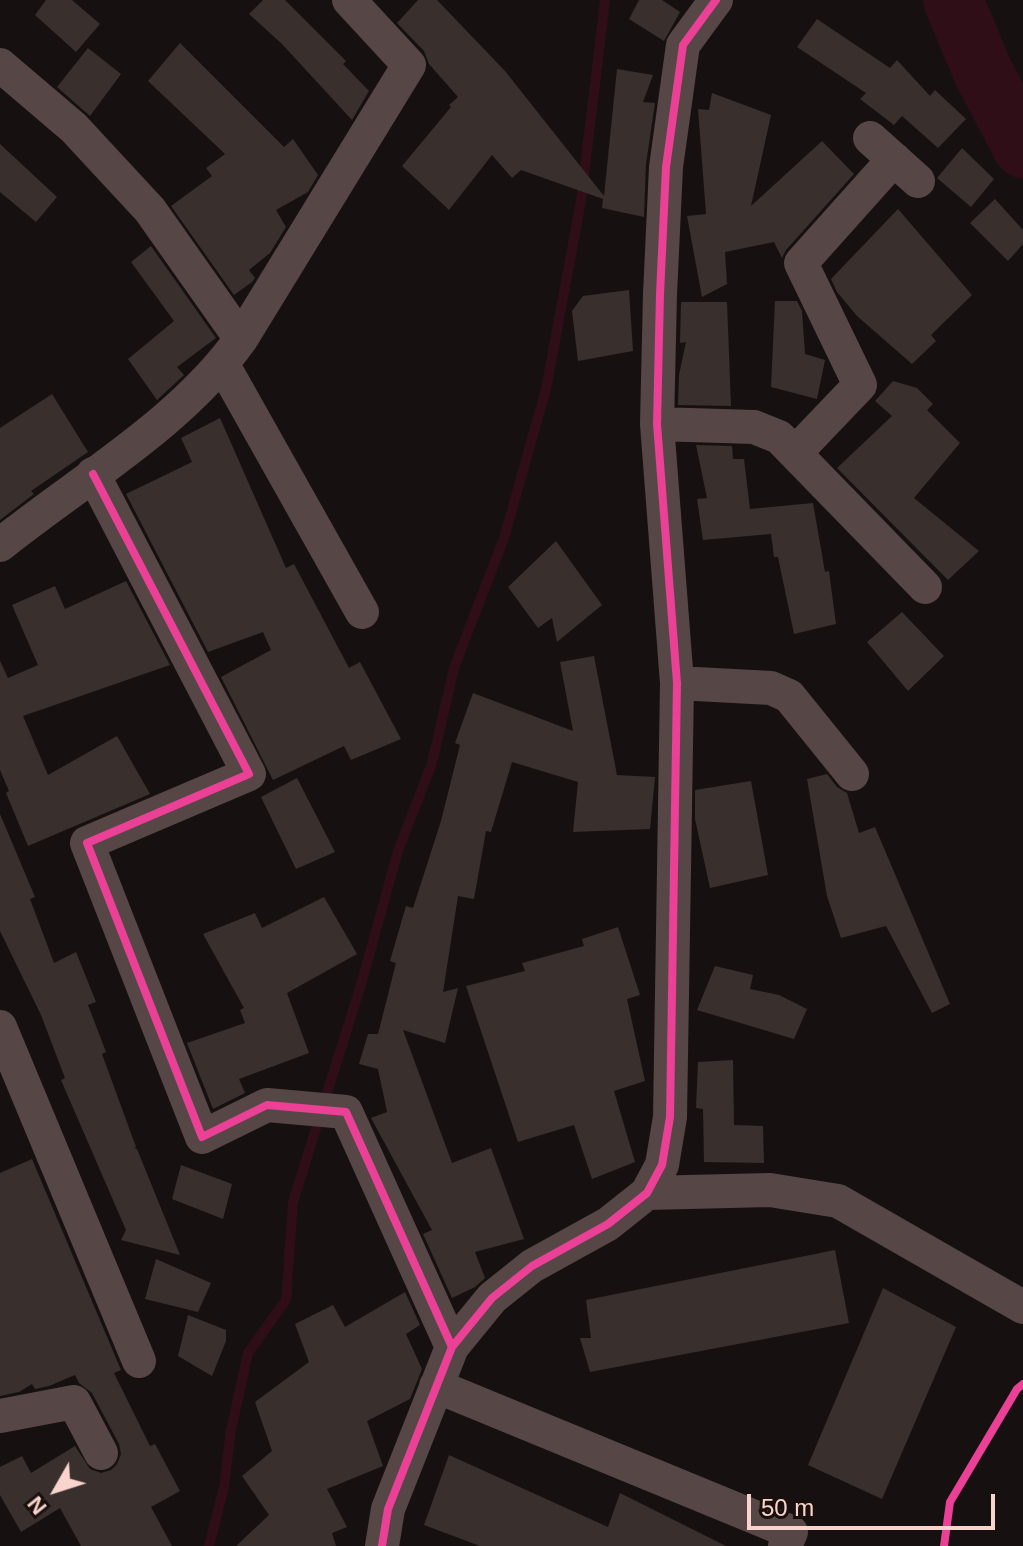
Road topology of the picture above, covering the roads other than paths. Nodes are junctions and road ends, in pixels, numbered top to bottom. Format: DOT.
graph roads {
  1 [pos="349,0"];
  2 [pos="716,0"];
  3 [pos="0,65"];
  4 [pos="894,159"];
  5 [pos="232,352"];
  6 [pos="657,424"];
  7 [pos="795,453"];
  8 [pos="93,474"];
  9 [pos="0,545"];
  10 [pos="925,587"];
  11 [pos="362,612"];
  12 [pos="677,683"];
  13 [pos="852,774"];
  14 [pos="0,1027"];
  15 [pos="647,1193"];
  16 [pos="1023,1307"];
  17 [pos="452,1347"];
  18 [pos="139,1361"];
  19 [pos="436,1386"];
  20 [pos="0,1416"];
  21 [pos="101,1453"];
  22 [pos="382,1546"];
  23 [pos="785,1546"];
  1 -- 5 [label="street"];
  2 -- 6 [label="street"];
  3 -- 5 [label="street"];
  4 -- 7 [label="street"];
  5 -- 8 [label="street"];
  5 -- 11 [label="street"];
  6 -- 7 [label="street"];
  6 -- 12 [label="street"];
  7 -- 10 [label="street"];
  8 -- 9 [label="street"];
  8 -- 17 [label="street"];
  12 -- 13 [label="street"];
  12 -- 15 [label="street"];
  14 -- 18 [label="street"];
  15 -- 16 [label="street"];
  15 -- 17 [label="street"];
  17 -- 19 [label="street"];
  19 -- 22 [label="street"];
  19 -- 23 [label="street"];
  20 -- 21 [label="street"];
}
